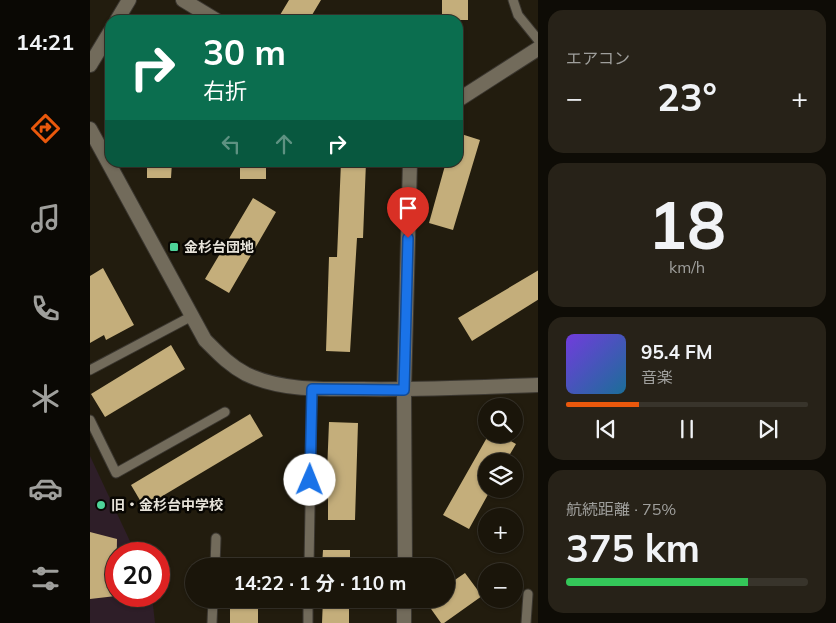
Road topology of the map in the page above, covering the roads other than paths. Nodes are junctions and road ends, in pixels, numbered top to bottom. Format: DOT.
graph roads {
  1 [pos="129,0"];
  2 [pos="182,0"];
  3 [pos="513,0"];
  4 [pos="120,15"];
  5 [pos="208,15"];
  6 [pos="105,40"];
  7 [pos="538,41"];
  8 [pos="538,48"];
  9 [pos="90,65"];
  10 [pos="463,97"];
  11 [pos="90,129"];
  12 [pos="105,156"];
  13 [pos="111,167"];
  14 [pos="410,167"];
  15 [pos="192,316"];
  16 [pos="90,370"];
  17 [pos="538,385"];
  18 [pos="312,389"];
  19 [pos="404,390"];
  20 [pos="226,412"];
  21 [pos="90,420"];
  22 [pos="216,538"];
  23 [pos="215,558"];
  24 [pos="309,558"];
  25 [pos="405,558"];
  26 [pos="528,594"];
  27 [pos="213,608"];
  28 [pos="308,608"];
  29 [pos="404,608"];
  30 [pos="212,623"];
  31 [pos="308,623"];
  32 [pos="404,623"];
  33 [pos="526,623"];
  1 -- 4 [label="street"];
  2 -- 5 [label="street"];
  3 -- 7 [label="lane"];
  6 -- 9 [label="street"];
  8 -- 10 [label="street"];
  11 -- 12 [label="street"];
  13 -- 15 [label="street"];
  14 -- 19 [label="street"];
  15 -- 16 [label="lane"];
  15 -- 18 [label="street"];
  17 -- 19 [label="street"];
  18 -- 19 [label="street"];
  18 -- 24 [label="lane"];
  19 -- 25 [label="street"];
  20 -- 21 [label="lane"];
  22 -- 23 [label="lane"];
  26 -- 33 [label="lane"];
  27 -- 30 [label="lane"];
  28 -- 31 [label="lane"];
  29 -- 32 [label="street"];
}
